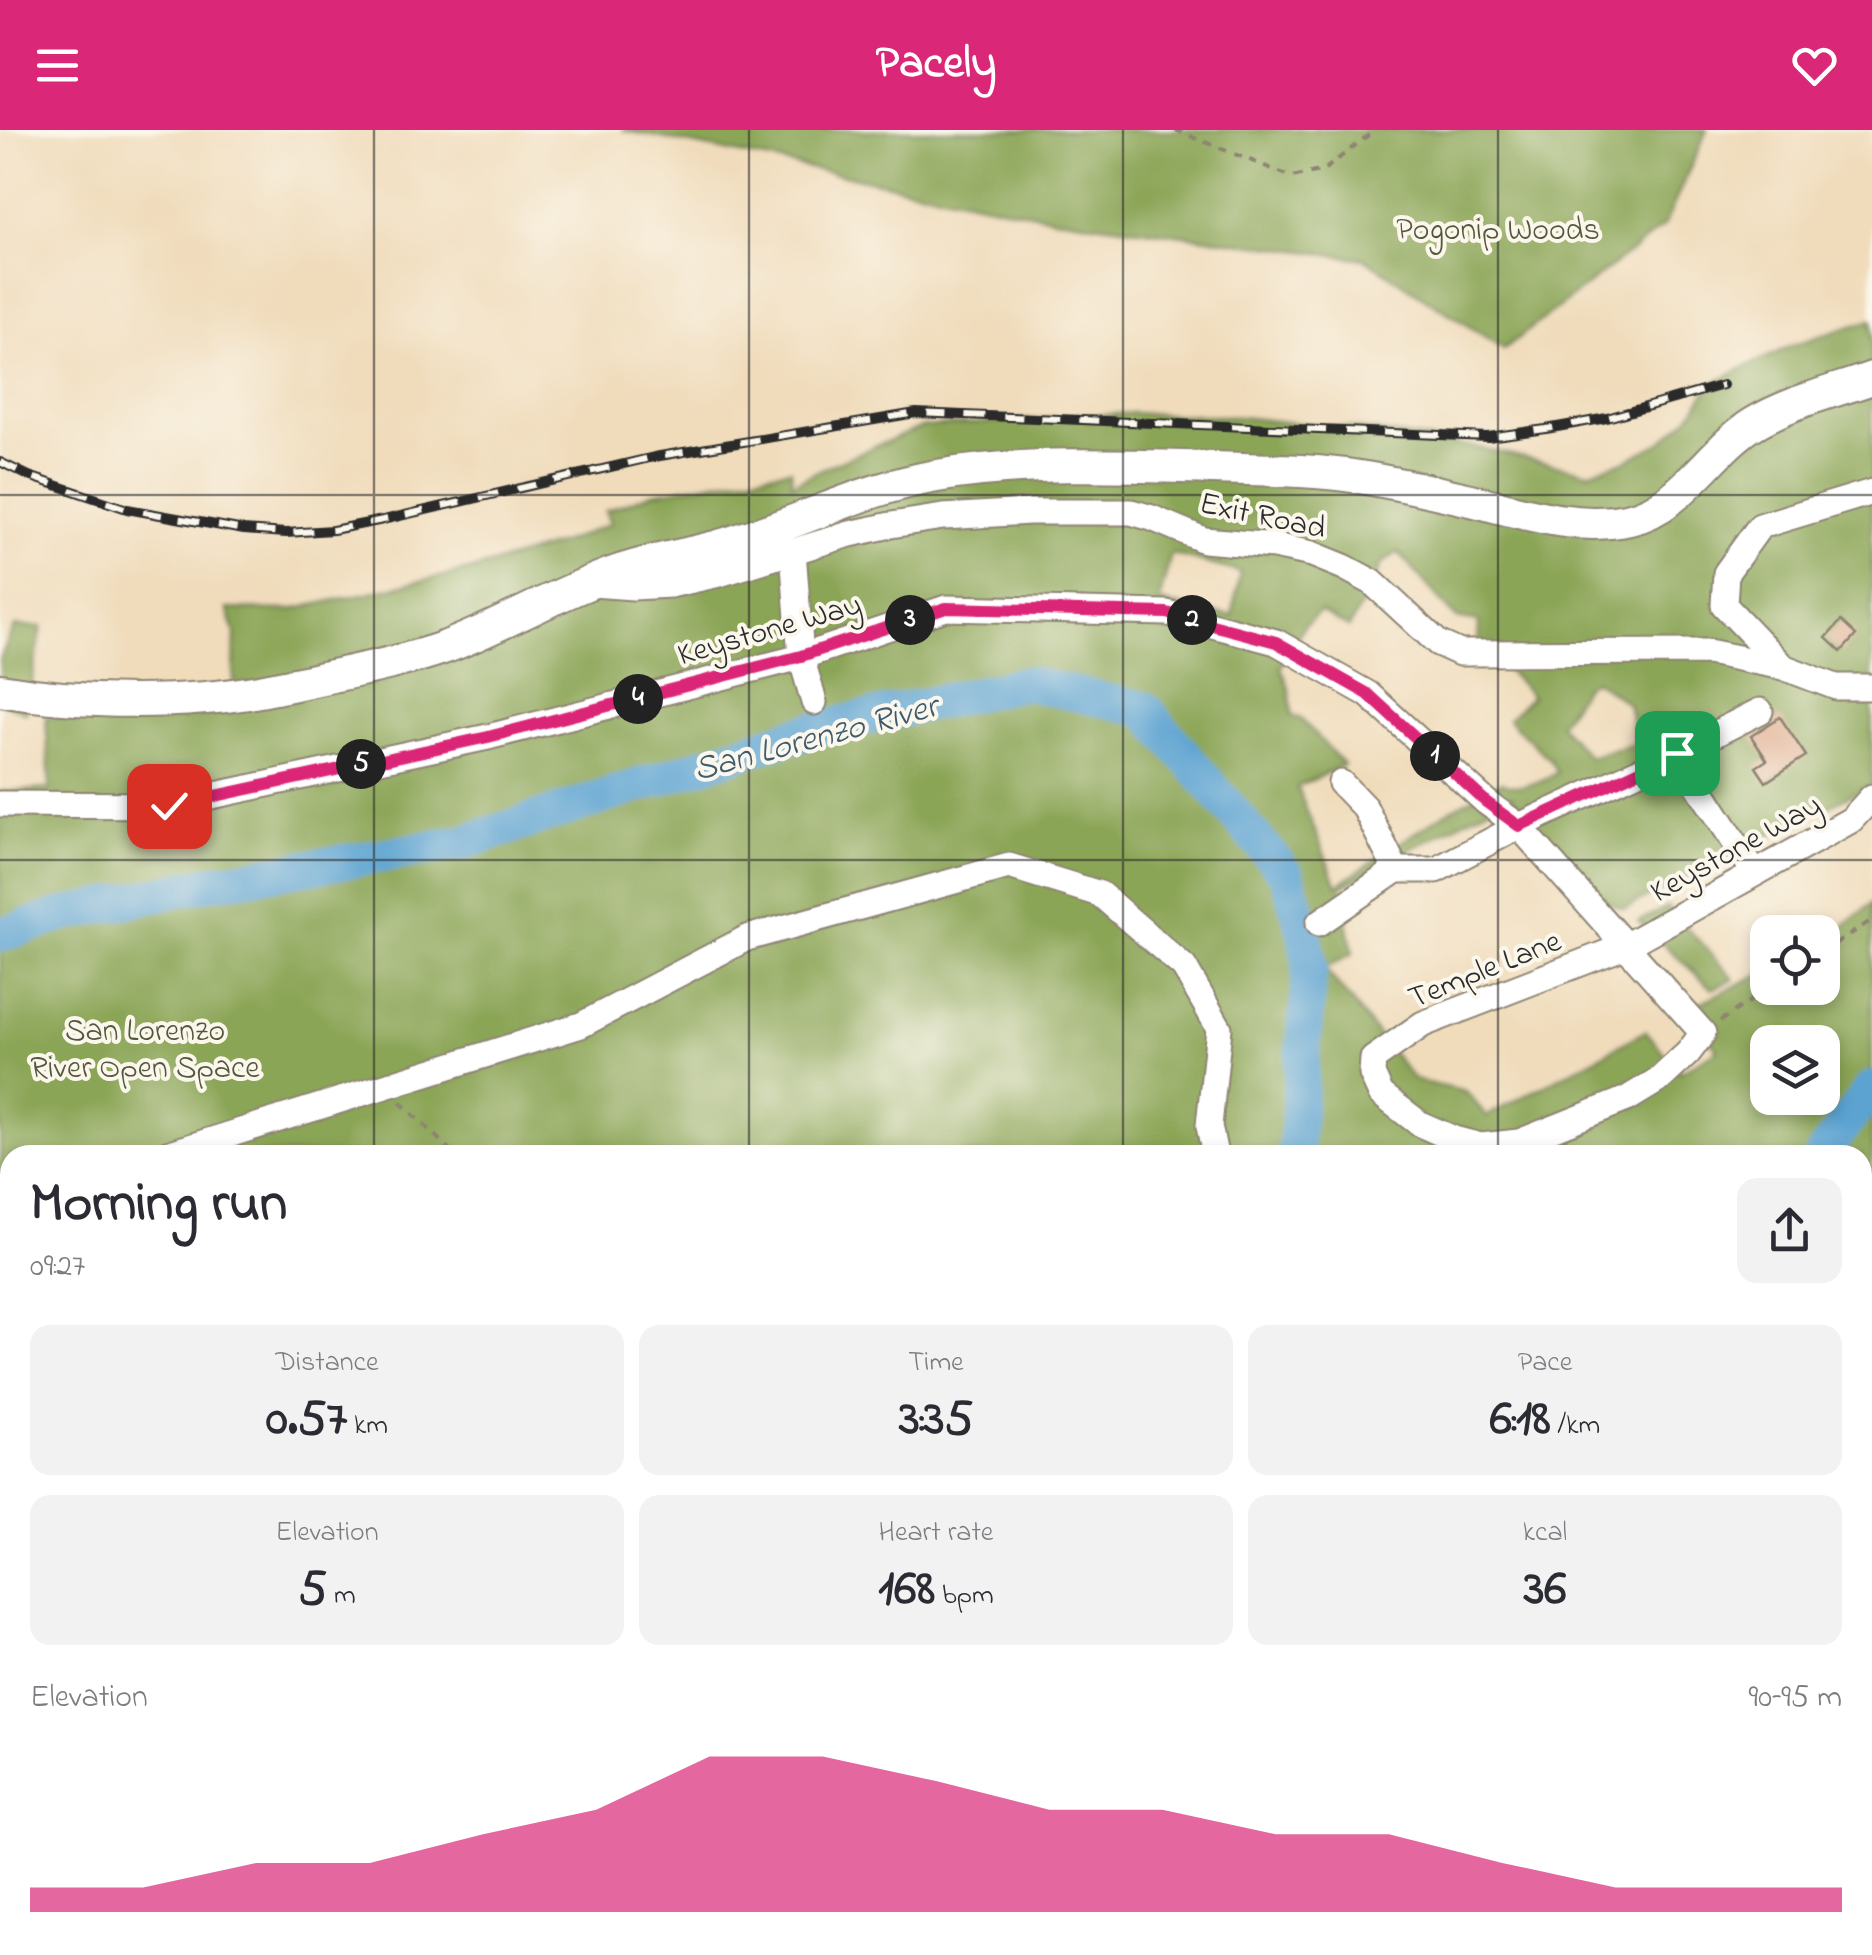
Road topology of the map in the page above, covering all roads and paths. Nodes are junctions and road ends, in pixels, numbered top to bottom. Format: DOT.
graph roads {
  1 [pos="1174,130"];
  2 [pos="1376,130"];
  3 [pos="1872,378"];
  4 [pos="1872,492"];
  5 [pos="793,551"];
  6 [pos="590,584"];
  7 [pos="801,656"];
  8 [pos="1782,667"];
  9 [pos="1872,687"];
  10 [pos="0,690"];
  11 [pos="814,702"];
  12 [pos="1760,711"];
  13 [pos="1677,753"];
  14 [pos="1341,783"];
  15 [pos="1872,797"];
  16 [pos="0,804"];
  17 [pos="1519,826"];
  18 [pos="1396,870"];
  19 [pos="1754,872"];
  20 [pos="1872,920"];
  21 [pos="1320,923"];
  22 [pos="1840,941"];
  23 [pos="1625,946"];
  24 [pos="1750,1001"];
  25 [pos="1703,1033"];
  26 [pos="384,1087"];
  27 [pos="196,1145"];
  28 [pos="445,1145"];
  29 [pos="1213,1145"];
  30 [pos="1477,1145"];
  31 [pos="1490,1145"];
  1 -- 2 [label="path"];
  3 -- 6 [label="main road"];
  4 -- 8 [label="street"];
  5 -- 6 [label="street, Exit Road"];
  5 -- 7 [label="street"];
  5 -- 8 [label="street, Exit Road"];
  6 -- 10 [label="main road"];
  7 -- 11 [label="street"];
  7 -- 16 [label="street, Keystone Way"];
  7 -- 17 [label="street, Keystone Way"];
  8 -- 9 [label="street, Exit Road"];
  12 -- 13 [label="street"];
  13 -- 17 [label="street"];
  13 -- 19 [label="street"];
  14 -- 18 [label="street"];
  15 -- 19 [label="street, Keystone Way"];
  17 -- 18 [label="street"];
  17 -- 23 [label="street, Keystone Way"];
  18 -- 21 [label="street"];
  19 -- 23 [label="street, Keystone Way"];
  20 -- 22 [label="path"];
  23 -- 25 [label="street, Keystone Way"];
  23 -- 30 [label="street, Temple Lane"];
  24 -- 25 [label="path"];
  25 -- 31 [label="street, Temple Lane"];
  26 -- 27 [label="street"];
  26 -- 28 [label="path"];
  26 -- 29 [label="street"];
}
